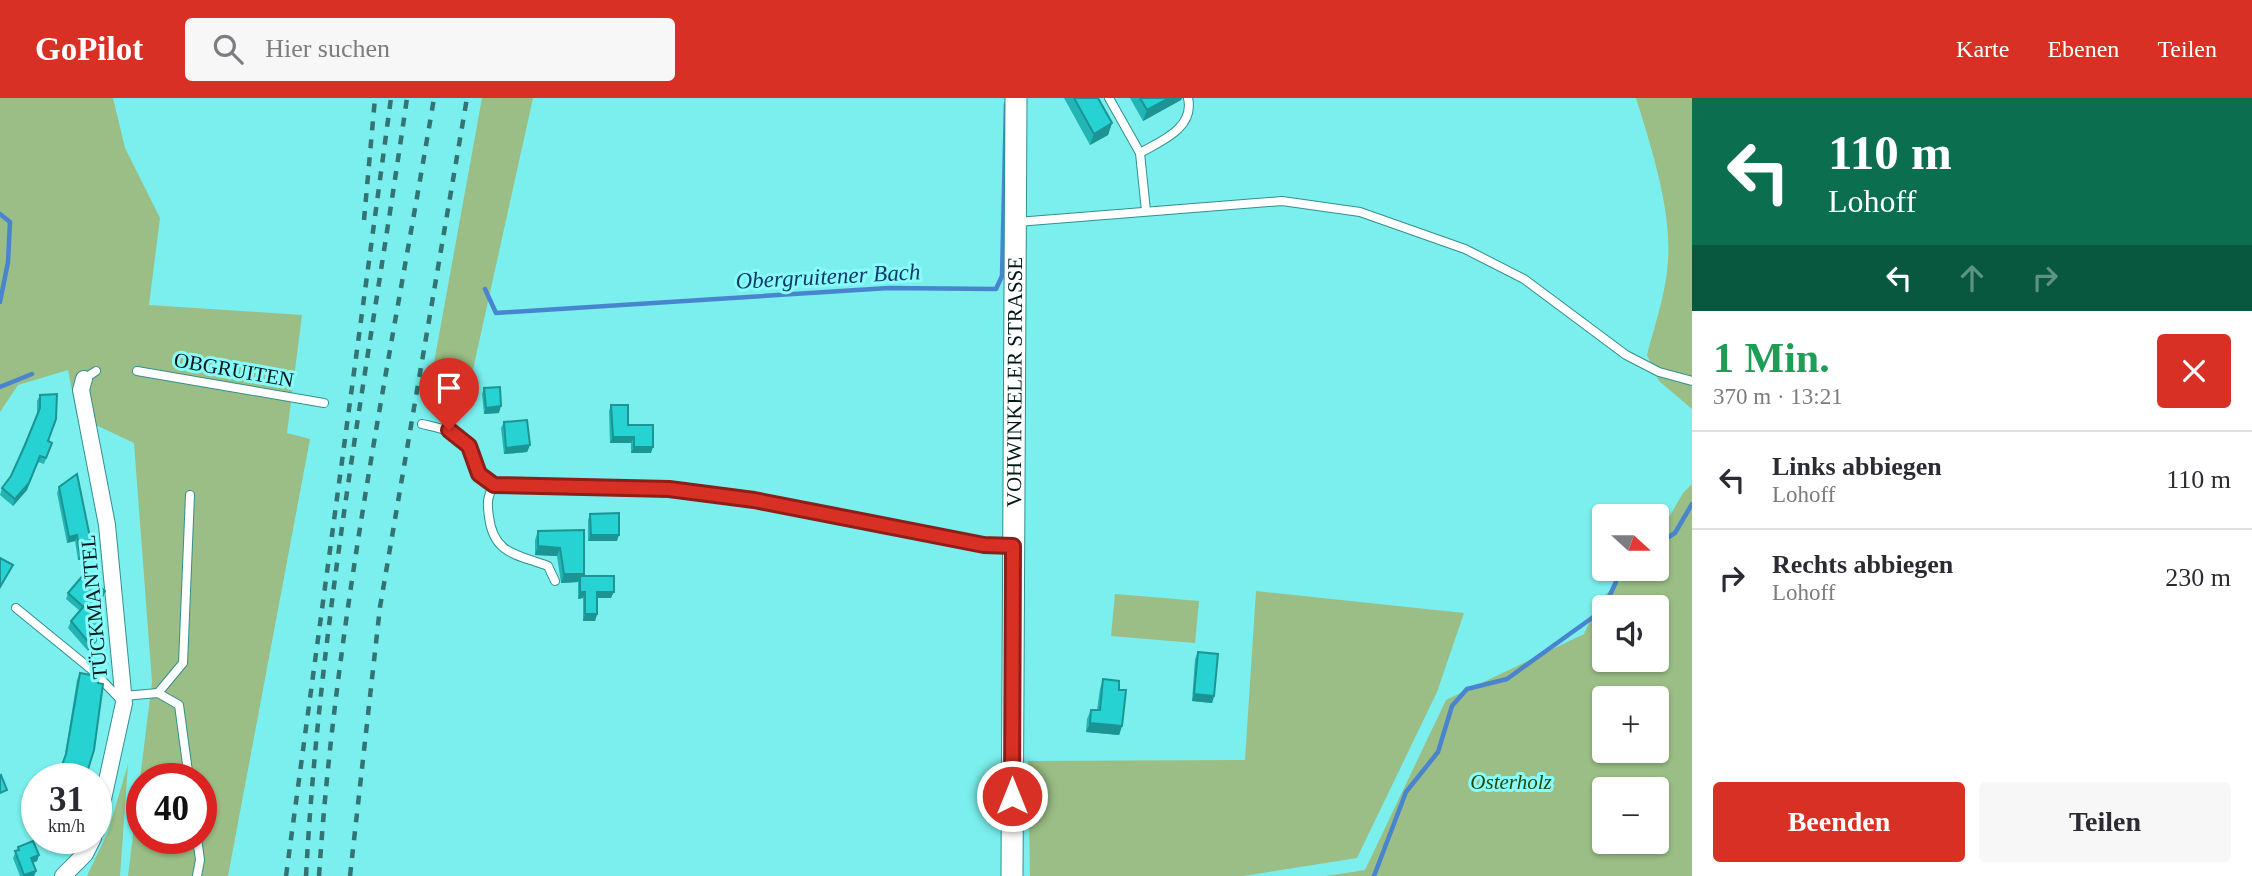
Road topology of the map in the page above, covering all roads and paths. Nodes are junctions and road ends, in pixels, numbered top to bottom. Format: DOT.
graph roads {
  1 [pos="1016,98"];
  2 [pos="1109,98"];
  3 [pos="1188,98"];
  4 [pos="1140,153"];
  5 [pos="1146,211"];
  6 [pos="1014,223"];
  7 [pos="137,371"];
  8 [pos="90,375"];
  9 [pos="1692,381"];
  10 [pos="324,403"];
  11 [pos="422,424"];
  12 [pos="494,485"];
  13 [pos="190,495"];
  14 [pos="1013,546"];
  15 [pos="555,581"];
  16 [pos="16,608"];
  17 [pos="158,693"];
  18 [pos="124,700"];
  19 [pos="111,763"];
  20 [pos="187,763"];
  21 [pos="85,854"];
  22 [pos="199,854"];
  23 [pos="63,876"];
  24 [pos="197,876"];
  25 [pos="1012,876"];
  1 -- 6 [label="street, VOHWINKELER STRASSE"];
  2 -- 4 [label="lane"];
  3 -- 4 [label="lane"];
  4 -- 5 [label="lane"];
  5 -- 6 [label="lane"];
  5 -- 9 [label="lane"];
  6 -- 14 [label="street, VOHWINKELER STRASSE"];
  7 -- 10 [label="lane, OBGRUITEN"];
  8 -- 18 [label="street, TÜCKMANTEL"];
  11 -- 12 [label="lane"];
  12 -- 14 [label="lane"];
  12 -- 15 [label="lane"];
  13 -- 17 [label="lane"];
  14 -- 25 [label="street, VOHWINKELER STRASSE"];
  16 -- 18 [label="lane"];
  17 -- 18 [label="lane"];
  17 -- 20 [label="lane"];
  18 -- 19 [label="street, TÜCKMANTEL"];
  21 -- 23 [label="street"];
  22 -- 24 [label="lane"];
}
